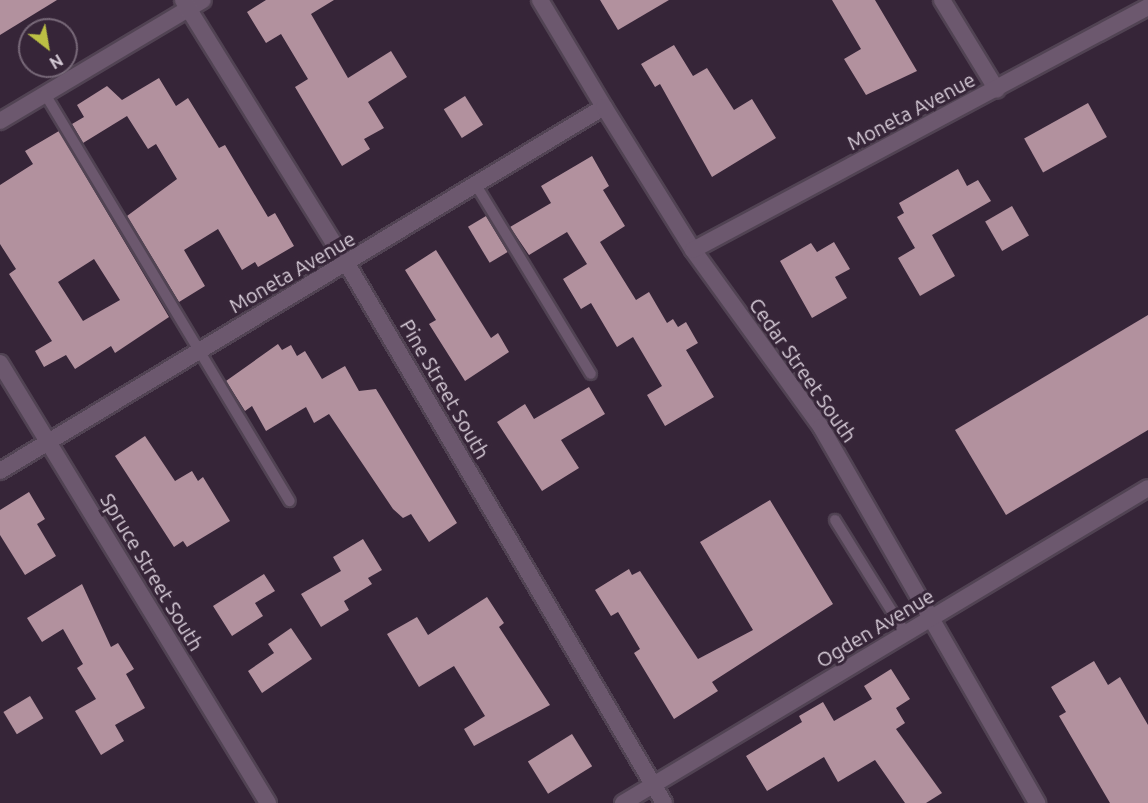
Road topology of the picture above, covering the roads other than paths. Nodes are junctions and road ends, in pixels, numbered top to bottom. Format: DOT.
graph roads {
  1 [pos="540,0"];
  2 [pos="942,0"];
  3 [pos="191,3"];
  4 [pos="1148,8"];
  5 [pos="997,90"];
  6 [pos="45,94"];
  7 [pos="604,107"];
  8 [pos="0,121"];
  9 [pos="477,185"];
  10 [pos="693,250"];
  11 [pos="347,264"];
  12 [pos="199,351"];
  13 [pos="0,363"];
  14 [pos="591,374"];
  15 [pos="48,442"];
  16 [pos="0,471"];
  17 [pos="1148,488"];
  18 [pos="290,501"];
  19 [pos="835,520"];
  20 [pos="929,620"];
  21 [pos="906,634"];
  22 [pos="654,785"];
  23 [pos="268,803"];
  24 [pos="623,803"];
  25 [pos="664,803"];
  26 [pos="1037,803"];
  1 -- 7 [label="street, Cedar Street South"];
  2 -- 5 [label="street"];
  3 -- 6 [label="street"];
  3 -- 11 [label="street, Pine Street South"];
  4 -- 5 [label="street, Moneta Avenue"];
  5 -- 10 [label="street, Moneta Avenue"];
  6 -- 8 [label="street"];
  6 -- 12 [label="lane"];
  7 -- 9 [label="street, Moneta Avenue"];
  7 -- 10 [label="street, Cedar Street South"];
  9 -- 11 [label="street, Moneta Avenue"];
  9 -- 14 [label="lane"];
  10 -- 20 [label="street, Cedar Street South"];
  11 -- 12 [label="street, Moneta Avenue"];
  11 -- 22 [label="street, Pine Street South"];
  12 -- 15 [label="street, Moneta Avenue"];
  12 -- 18 [label="lane"];
  13 -- 15 [label="street, Spruce Street South"];
  15 -- 16 [label="street, Moneta Avenue"];
  15 -- 23 [label="street, Spruce Street South"];
  17 -- 20 [label="street, Ogden Avenue"];
  19 -- 21 [label="lane"];
  20 -- 21 [label="street, Ogden Avenue"];
  20 -- 26 [label="street, Cedar Street South"];
  21 -- 22 [label="street, Ogden Avenue"];
  22 -- 24 [label="street, Ogden Avenue"];
  22 -- 25 [label="street, Pine Street South"];
}
